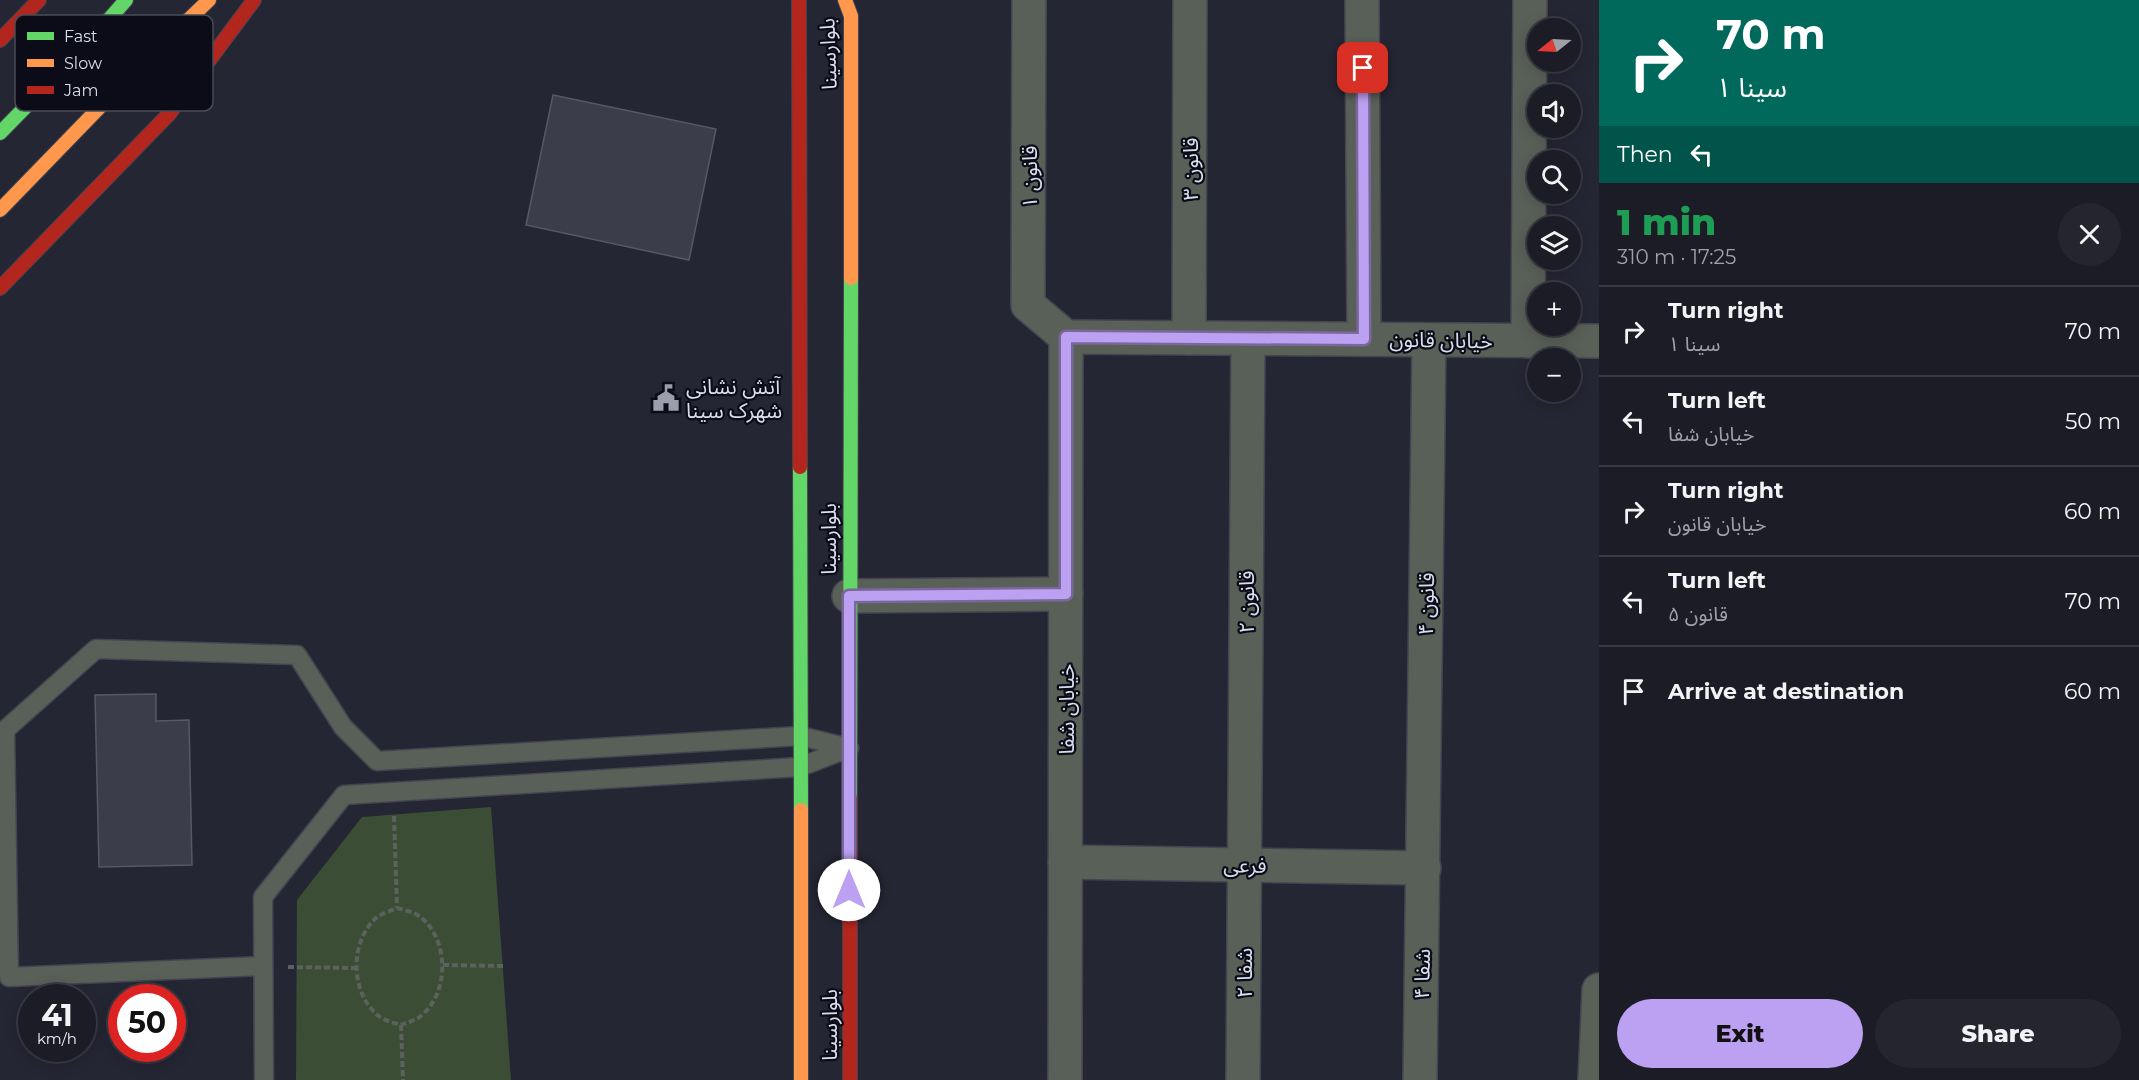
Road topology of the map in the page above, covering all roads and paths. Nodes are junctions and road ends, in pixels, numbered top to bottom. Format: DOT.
graph roads {
  1 [pos="39,0"];
  2 [pos="126,0"];
  3 [pos="209,0"];
  4 [pos="254,0"];
  5 [pos="799,0"];
  6 [pos="845,0"];
  7 [pos="1029,0"];
  8 [pos="1190,0"];
  9 [pos="1362,0"];
  10 [pos="1530,0"];
  11 [pos="24,15"];
  12 [pos="113,15"];
  13 [pos="193,15"];
  14 [pos="15,25"];
  15 [pos="0,40"];
  16 [pos="213,55"];
  17 [pos="22,111"];
  18 [pos="96,111"];
  19 [pos="171,111"];
  20 [pos="0,133"];
  21 [pos="0,210"];
  22 [pos="0,288"];
  23 [pos="1066,337"];
  24 [pos="1189,338"];
  25 [pos="1248,339"];
  26 [pos="1364,339"];
  27 [pos="1429,340"];
  28 [pos="1528,341"];
  29 [pos="1599,341"];
  30 [pos="1066,594"];
  31 [pos="849,596"];
  32 [pos="800,736"];
  33 [pos="849,748"];
  34 [pos="800,767"];
  35 [pos="394,792"];
  36 [pos="1065,862"];
  37 [pos="1244,865"];
  38 [pos="1424,868"];
  39 [pos="398,908"];
  40 [pos="443,965"];
  41 [pos="263,966"];
  42 [pos="502,966"];
  43 [pos="356,968"];
  44 [pos="1599,990"];
  45 [pos="401,1025"];
  46 [pos="264,1080"];
  47 [pos="403,1080"];
  48 [pos="801,1080"];
  49 [pos="850,1080"];
  50 [pos="1065,1080"];
  51 [pos="1243,1080"];
  52 [pos="1420,1080"];
  53 [pos="1595,1080"];
  1 -- 11 [label="main road"];
  2 -- 12 [label="main road"];
  3 -- 13 [label="main road"];
  4 -- 16 [label="main road"];
  5 -- 32 [label="main road, بلوارسینا"];
  6 -- 31 [label="main road, بلوارسینا"];
  7 -- 23 [label="street, قانون ۱"];
  8 -- 24 [label="street, قانون ۳"];
  9 -- 26 [label="street"];
  10 -- 28 [label="street"];
  14 -- 15 [label="main road"];
  17 -- 20 [label="main road"];
  18 -- 21 [label="main road"];
  19 -- 22 [label="main road"];
  23 -- 24 [label="street, خیابان قانون"];
  23 -- 30 [label="street, خیابان شفا"];
  24 -- 25 [label="street, خیابان قانون"];
  25 -- 26 [label="street, خیابان قانون"];
  25 -- 37 [label="street, قانون ۲"];
  26 -- 27 [label="street, خیابان قانون"];
  27 -- 28 [label="street, خیابان قانون"];
  27 -- 38 [label="street, قانون ۴"];
  28 -- 29 [label="street, خیابان قانون"];
  30 -- 31 [label="street"];
  30 -- 36 [label="street, خیابان شفا"];
  31 -- 33 [label="main road, بلوارسینا"];
  32 -- 33 [label="lane"];
  32 -- 34 [label="main road, بلوارسینا"];
  32 -- 41 [label="lane"];
  33 -- 34 [label="lane"];
  33 -- 49 [label="main road, بلوارسینا"];
  34 -- 35 [label="lane"];
  34 -- 48 [label="main road, بلوارسینا"];
  35 -- 39 [label="path"];
  35 -- 41 [label="lane"];
  36 -- 37 [label="street, فرعی"];
  36 -- 50 [label="street, خیابان شفا"];
  37 -- 38 [label="street, فرعی"];
  37 -- 51 [label="street, شفا ۲"];
  38 -- 52 [label="street, شفا ۴"];
  39 -- 40 [label="path"];
  39 -- 43 [label="path"];
  40 -- 42 [label="path"];
  40 -- 45 [label="path"];
  41 -- 43 [label="path"];
  41 -- 46 [label="lane"];
  43 -- 45 [label="path"];
  44 -- 53 [label="street"];
  45 -- 47 [label="path"];
}
